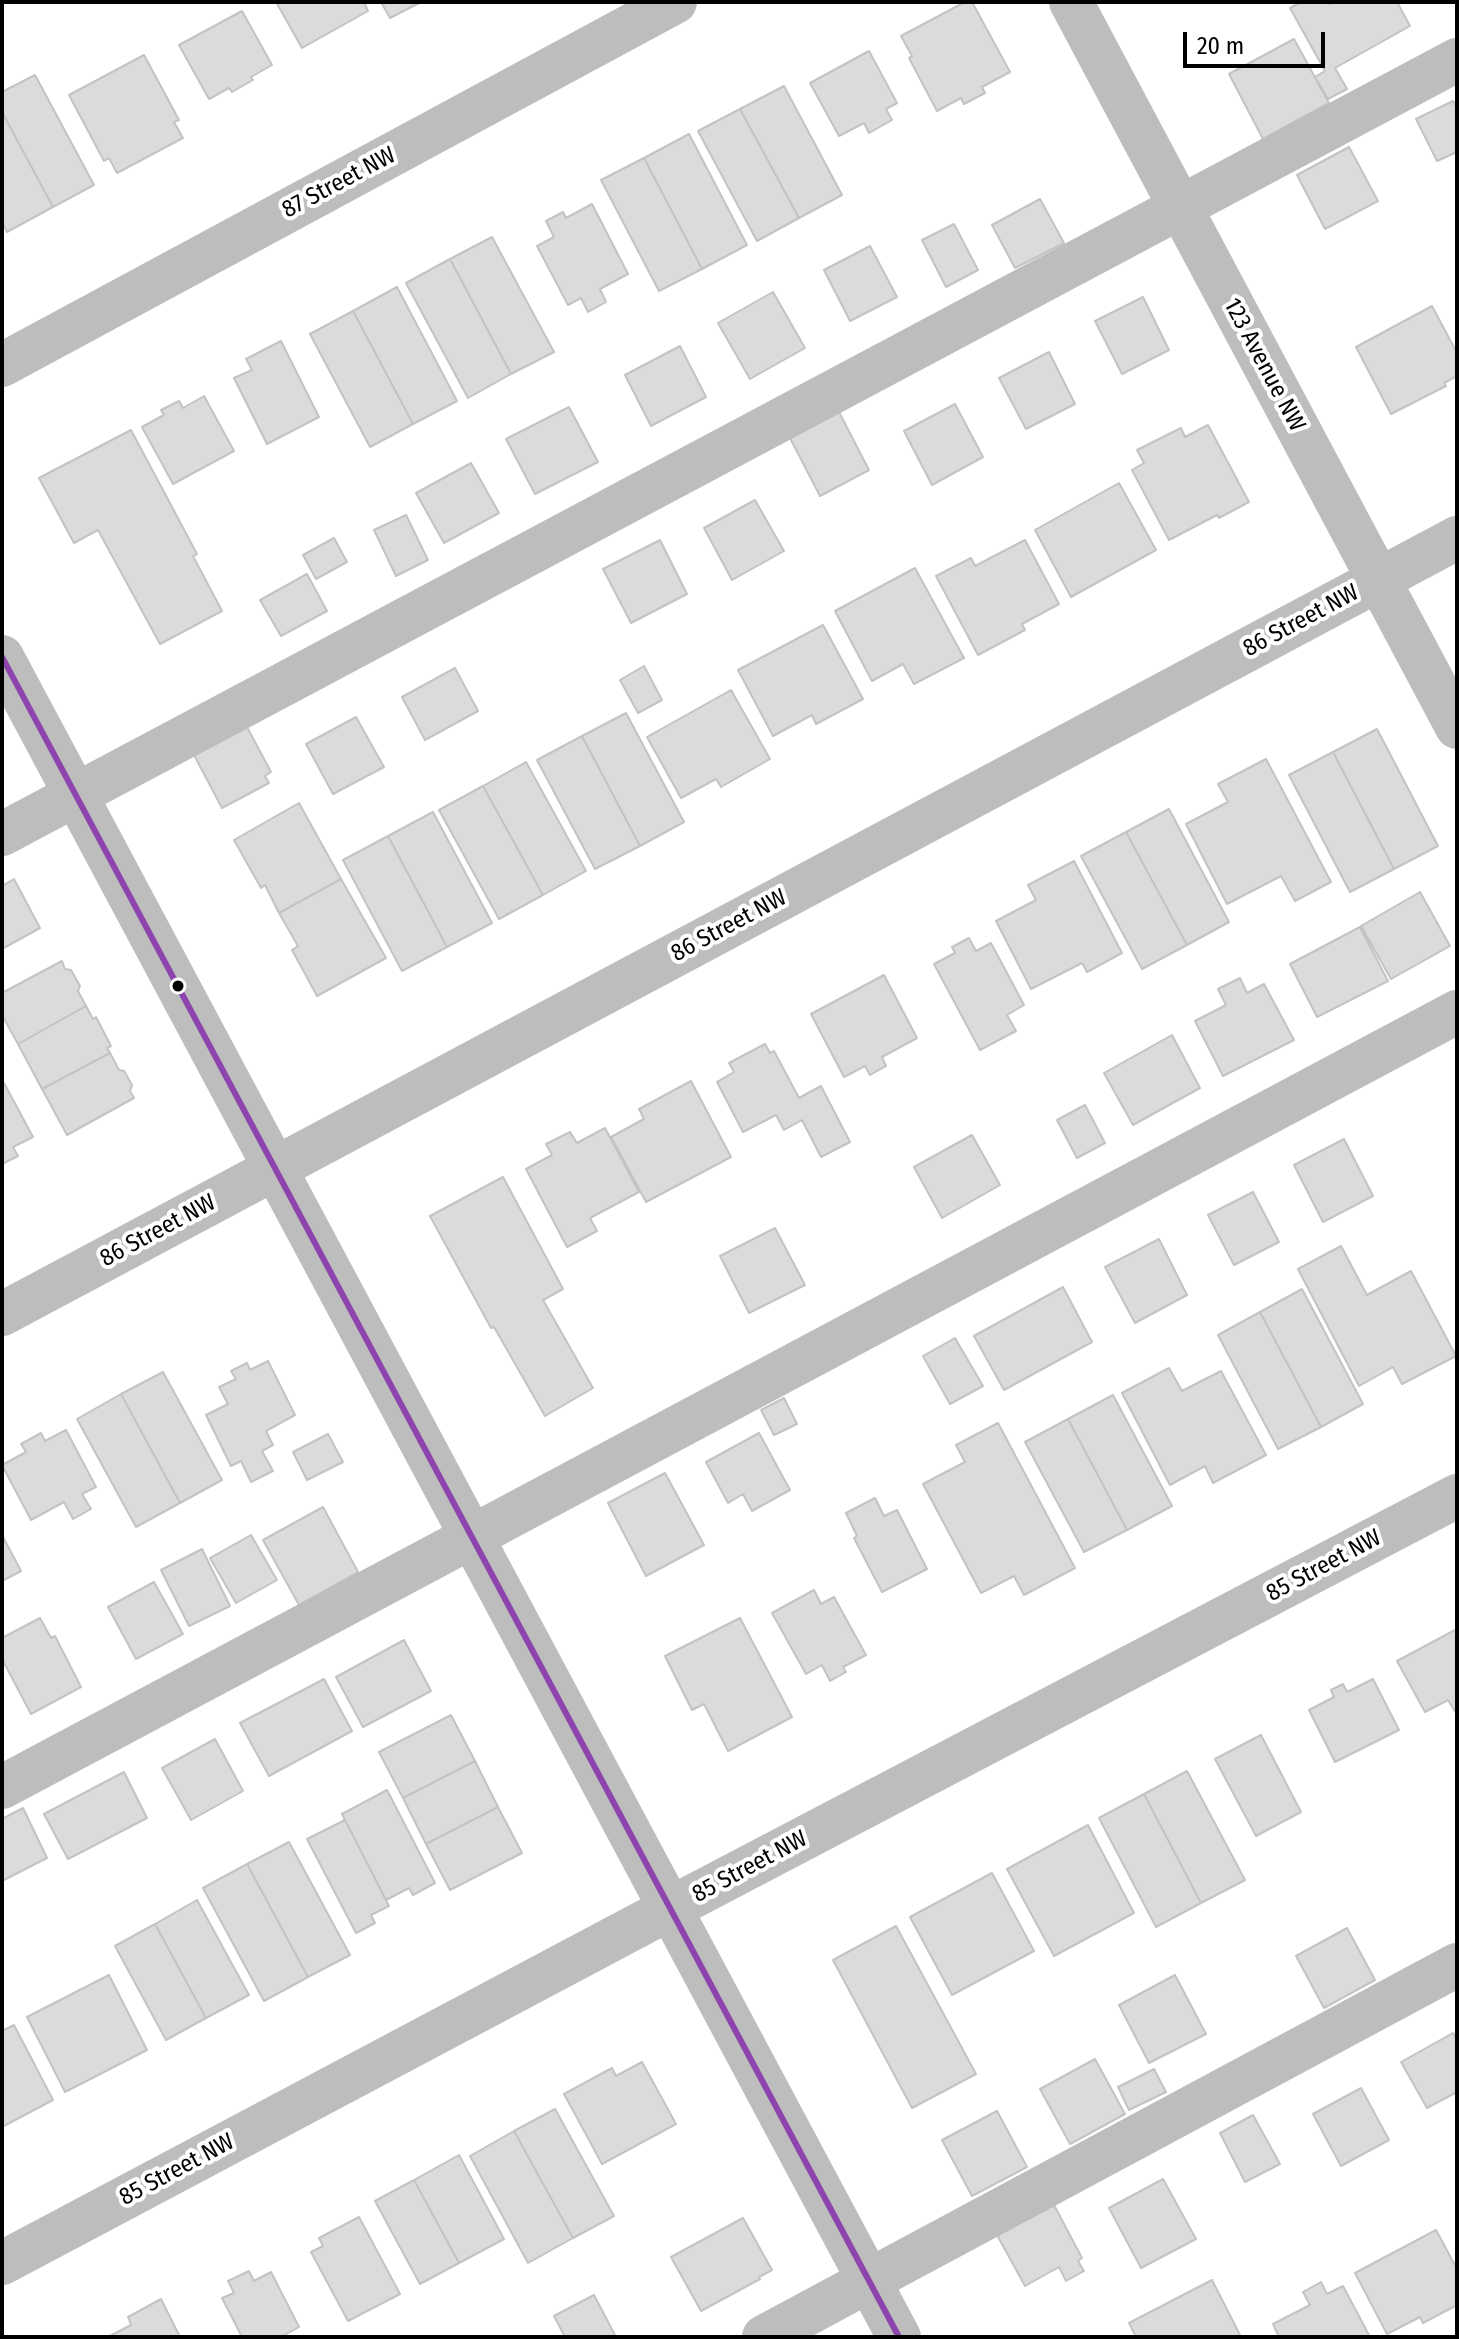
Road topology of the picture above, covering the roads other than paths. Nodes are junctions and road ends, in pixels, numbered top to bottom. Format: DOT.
graph roads {
  1 [pos="675,2"];
  2 [pos="1071,2"];
  3 [pos="1457,60"];
  4 [pos="1179,208"];
  5 [pos="2,365"];
  6 [pos="1457,538"];
  7 [pos="1379,579"];
  8 [pos="2,657"];
  9 [pos="1457,727"];
  10 [pos="76,795"];
  11 [pos="2,834"];
  12 [pos="1457,1012"];
  13 [pos="276,1168"];
  14 [pos="2,1314"];
  15 [pos="1457,1496"];
  16 [pos="472,1537"];
  17 [pos="2,1787"];
  18 [pos="671,1908"];
  19 [pos="1457,1965"];
  20 [pos="2,2263"];
  21 [pos="870,2281"];
  22 [pos="764,2337"];
  23 [pos="899,2337"];
  1 -- 5 [label="street, 87 Street NW"];
  2 -- 4 [label="street, 123 Avenue NW"];
  3 -- 4 [label="street"];
  4 -- 7 [label="street, 123 Avenue NW"];
  4 -- 10 [label="street"];
  6 -- 7 [label="street, 86 Street NW"];
  7 -- 9 [label="street, 123 Avenue NW"];
  7 -- 13 [label="street, 86 Street NW"];
  8 -- 10 [label="street"];
  10 -- 11 [label="street"];
  10 -- 13 [label="street"];
  12 -- 16 [label="street"];
  13 -- 14 [label="street, 86 Street NW"];
  13 -- 16 [label="street"];
  15 -- 18 [label="street, 85 Street NW"];
  16 -- 17 [label="street"];
  16 -- 18 [label="street"];
  18 -- 20 [label="street, 85 Street NW"];
  18 -- 21 [label="street"];
  19 -- 21 [label="street"];
  21 -- 22 [label="street"];
  21 -- 23 [label="street"];
}
